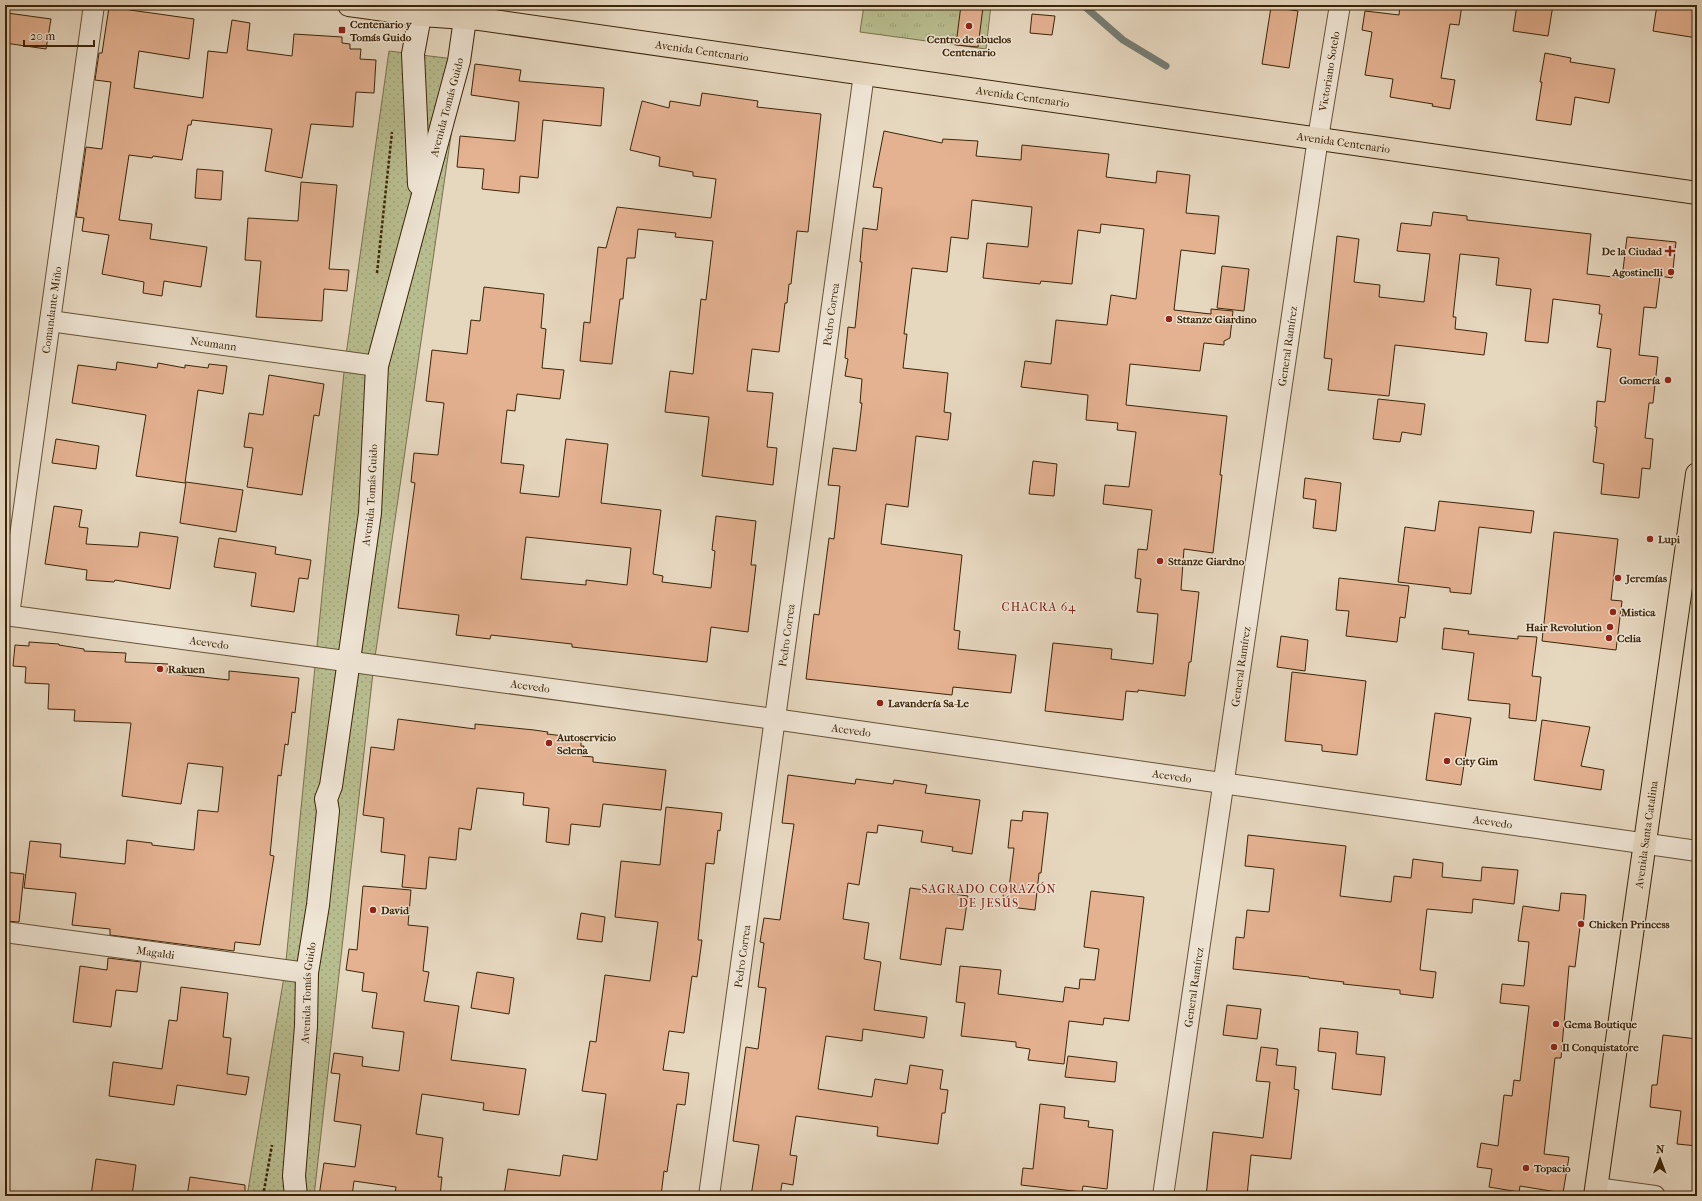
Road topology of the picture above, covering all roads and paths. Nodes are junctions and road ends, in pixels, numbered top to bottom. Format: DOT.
graph roads {
  1 [pos="94,5"];
  2 [pos="349,5"];
  3 [pos="1340,5"];
  4 [pos="421,10"];
  5 [pos="466,11"];
  6 [pos="864,74"];
  7 [pos="1318,138"];
  8 [pos="1697,193"];
  9 [pos="420,207"];
  10 [pos="50,321"];
  11 [pos="377,366"];
  12 [pos="1697,474"];
  13 [pos="7,615"];
  14 [pos="349,661"];
  15 [pos="774,720"];
  16 [pos="1224,783"];
  17 [pos="1645,843"];
  18 [pos="1697,850"];
  19 [pos="5,932"];
  20 [pos="307,973"];
  21 [pos="295,1186"];
  22 [pos="1596,1192"];
  23 [pos="284,1196"];
  24 [pos="708,1196"];
  25 [pos="1163,1196"];
  26 [pos="1655,1196"];
  1 -- 10 [label="street, Comandante Miño"];
  2 -- 4 [label="main road, Avenida Centenario"];
  3 -- 7 [label="street, Victoriano Sotelo"];
  4 -- 5 [label="main road, Avenida Centenario"];
  4 -- 9 [label="main road, Avenida Tomás Guido"];
  5 -- 6 [label="main road, Avenida Centenario"];
  5 -- 9 [label="main road, Avenida Tomás Guido"];
  6 -- 7 [label="main road, Avenida Centenario"];
  6 -- 15 [label="street, Pedro Correa"];
  7 -- 8 [label="main road, Avenida Centenario"];
  7 -- 16 [label="street, General Ramírez"];
  9 -- 11 [label="main road, Avenida Tomás Guido"];
  10 -- 11 [label="street, Neumann"];
  10 -- 13 [label="street, Comandante Miño"];
  11 -- 14 [label="main road, Avenida Tomás Guido"];
  12 -- 17 [label="main road, Avenida Santa Catalina"];
  13 -- 14 [label="street, Acevedo"];
  14 -- 15 [label="street, Acevedo"];
  14 -- 20 [label="main road, Avenida Tomás Guido"];
  15 -- 16 [label="street, Acevedo"];
  15 -- 24 [label="street, Pedro Correa"];
  16 -- 17 [label="street, Acevedo"];
  16 -- 25 [label="street, General Ramírez"];
  17 -- 18 [label="street, Acevedo"];
  17 -- 22 [label="main road, Avenida Santa Catalina"];
  19 -- 20 [label="street, Magaldi"];
  20 -- 21 [label="main road, Avenida Tomás Guido"];
  21 -- 23 [label="main road, Avenida Tomás Guido"];
  22 -- 26 [label="street"];
}
